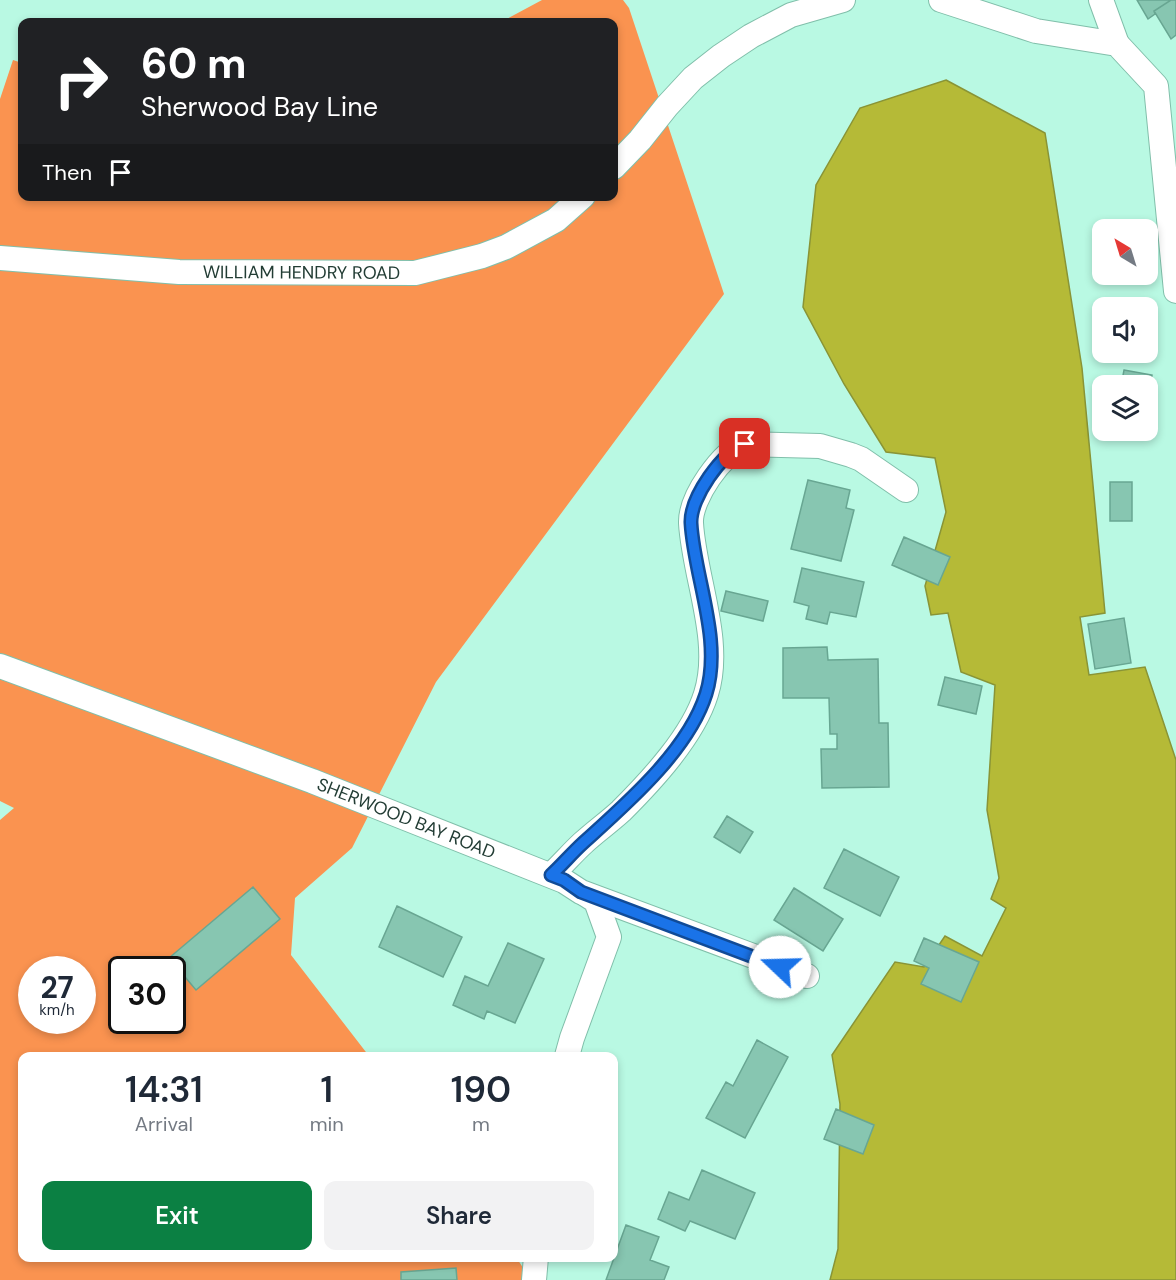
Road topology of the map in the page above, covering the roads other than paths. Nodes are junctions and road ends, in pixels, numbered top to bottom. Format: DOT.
graph roads {
  1 [pos="843,0"];
  2 [pos="941,0"];
  3 [pos="1101,0"];
  4 [pos="1117,44"];
  5 [pos="618,164"];
  6 [pos="577,201"];
  7 [pos="0,258"];
  8 [pos="1176,291"];
  9 [pos="906,490"];
  10 [pos="0,666"];
  11 [pos="551,875"];
  12 [pos="581,892"];
  13 [pos="807,976"];
  14 [pos="568,1052"];
  15 [pos="536,1262"];
  16 [pos="534,1280"];
  1 -- 5 [label="street"];
  2 -- 4 [label="street"];
  3 -- 4 [label="street"];
  4 -- 8 [label="street"];
  6 -- 7 [label="street, WILLIAM HENDRY ROAD"];
  9 -- 11 [label="street"];
  10 -- 11 [label="street, SHERWOOD BAY ROAD"];
  11 -- 12 [label="street, SHERWOOD BAY ROAD"];
  12 -- 13 [label="street, SHERWOOD BAY ROAD"];
  12 -- 14 [label="street"];
  15 -- 16 [label="street"];
}
